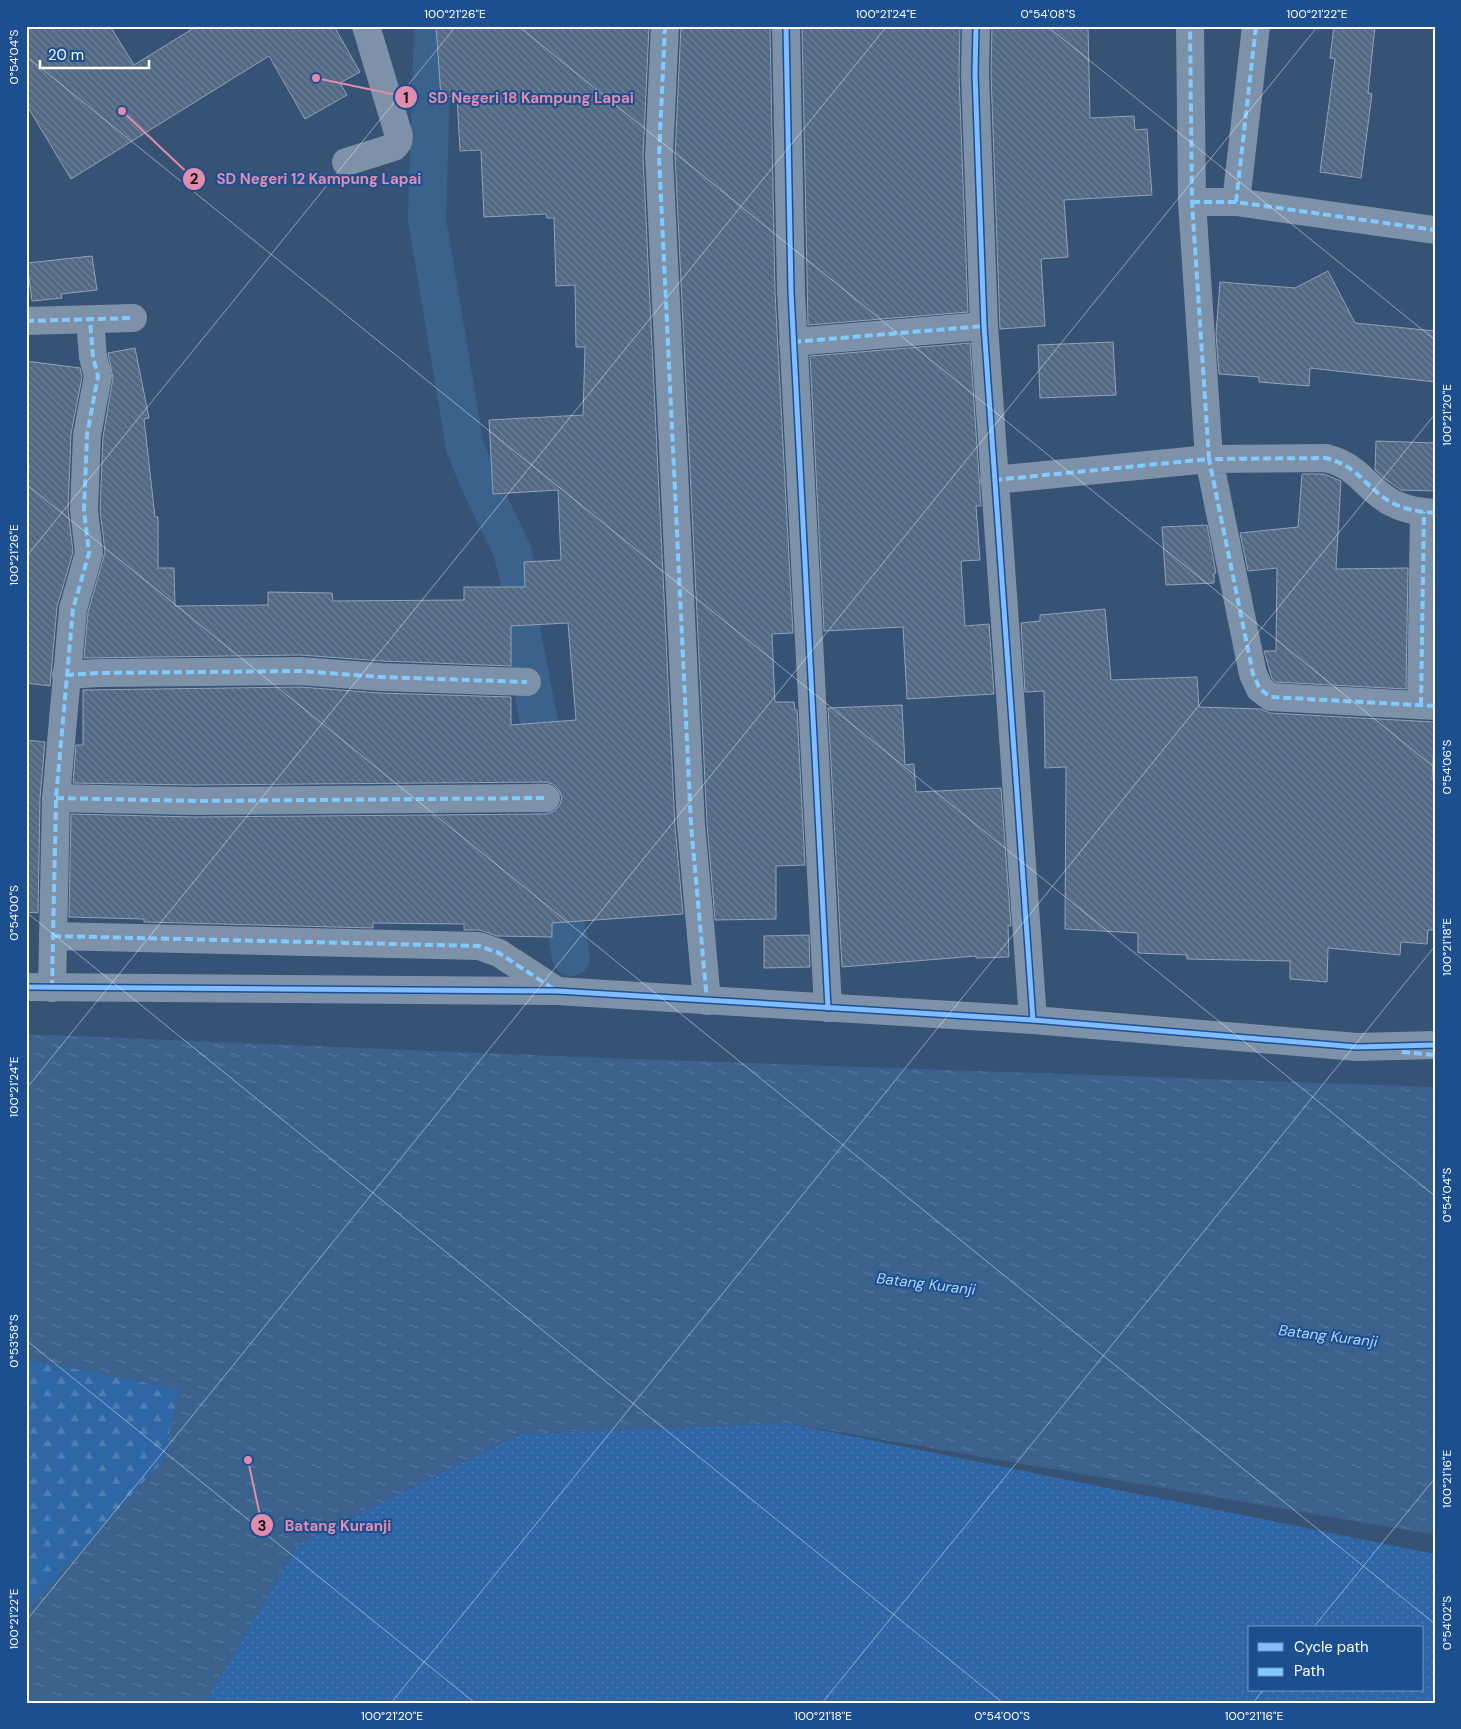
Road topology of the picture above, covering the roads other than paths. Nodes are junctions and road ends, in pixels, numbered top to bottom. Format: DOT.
graph roads {
  1 [pos="366,26"];
  2 [pos="665,26"];
  3 [pos="786,26"];
  4 [pos="976,26"];
  5 [pos="1190,26"];
  6 [pos="1256,26"];
  7 [pos="346,162"];
  8 [pos="1192,202"];
  9 [pos="1236,202"];
  10 [pos="1435,230"];
  11 [pos="133,318"];
  12 [pos="90,320"];
  13 [pos="26,321"];
  14 [pos="984,326"];
  15 [pos="793,342"];
  16 [pos="1209,459"];
  17 [pos="994,480"];
  18 [pos="1430,513"];
  19 [pos="66,675"];
  20 [pos="527,682"];
  21 [pos="1428,706"];
  22 [pos="56,798"];
  23 [pos="546,798"];
  24 [pos="53,936"];
  25 [pos="39,987"];
  26 [pos="557,991"];
  27 [pos="708,1001"];
  28 [pos="828,1008"];
  29 [pos="1033,1020"];
  30 [pos="1435,1045"];
  1 -- 7 [label="street"];
  2 -- 27 [label="street"];
  3 -- 15 [label="street"];
  4 -- 14 [label="street"];
  5 -- 8 [label="street"];
  6 -- 9 [label="street"];
  8 -- 9 [label="street"];
  8 -- 16 [label="street"];
  9 -- 10 [label="street"];
  11 -- 12 [label="street"];
  12 -- 13 [label="street"];
  12 -- 19 [label="street"];
  14 -- 15 [label="street"];
  14 -- 17 [label="street"];
  15 -- 28 [label="street"];
  16 -- 17 [label="street"];
  16 -- 18 [label="street"];
  16 -- 21 [label="street"];
  17 -- 29 [label="street"];
  18 -- 21 [label="street"];
  19 -- 20 [label="street"];
  19 -- 22 [label="street"];
  22 -- 23 [label="street"];
  22 -- 24 [label="street"];
  24 -- 25 [label="street"];
  24 -- 26 [label="street"];
  25 -- 26 [label="street"];
  26 -- 27 [label="street"];
  27 -- 28 [label="street"];
  28 -- 29 [label="street"];
  29 -- 30 [label="street"];
}
